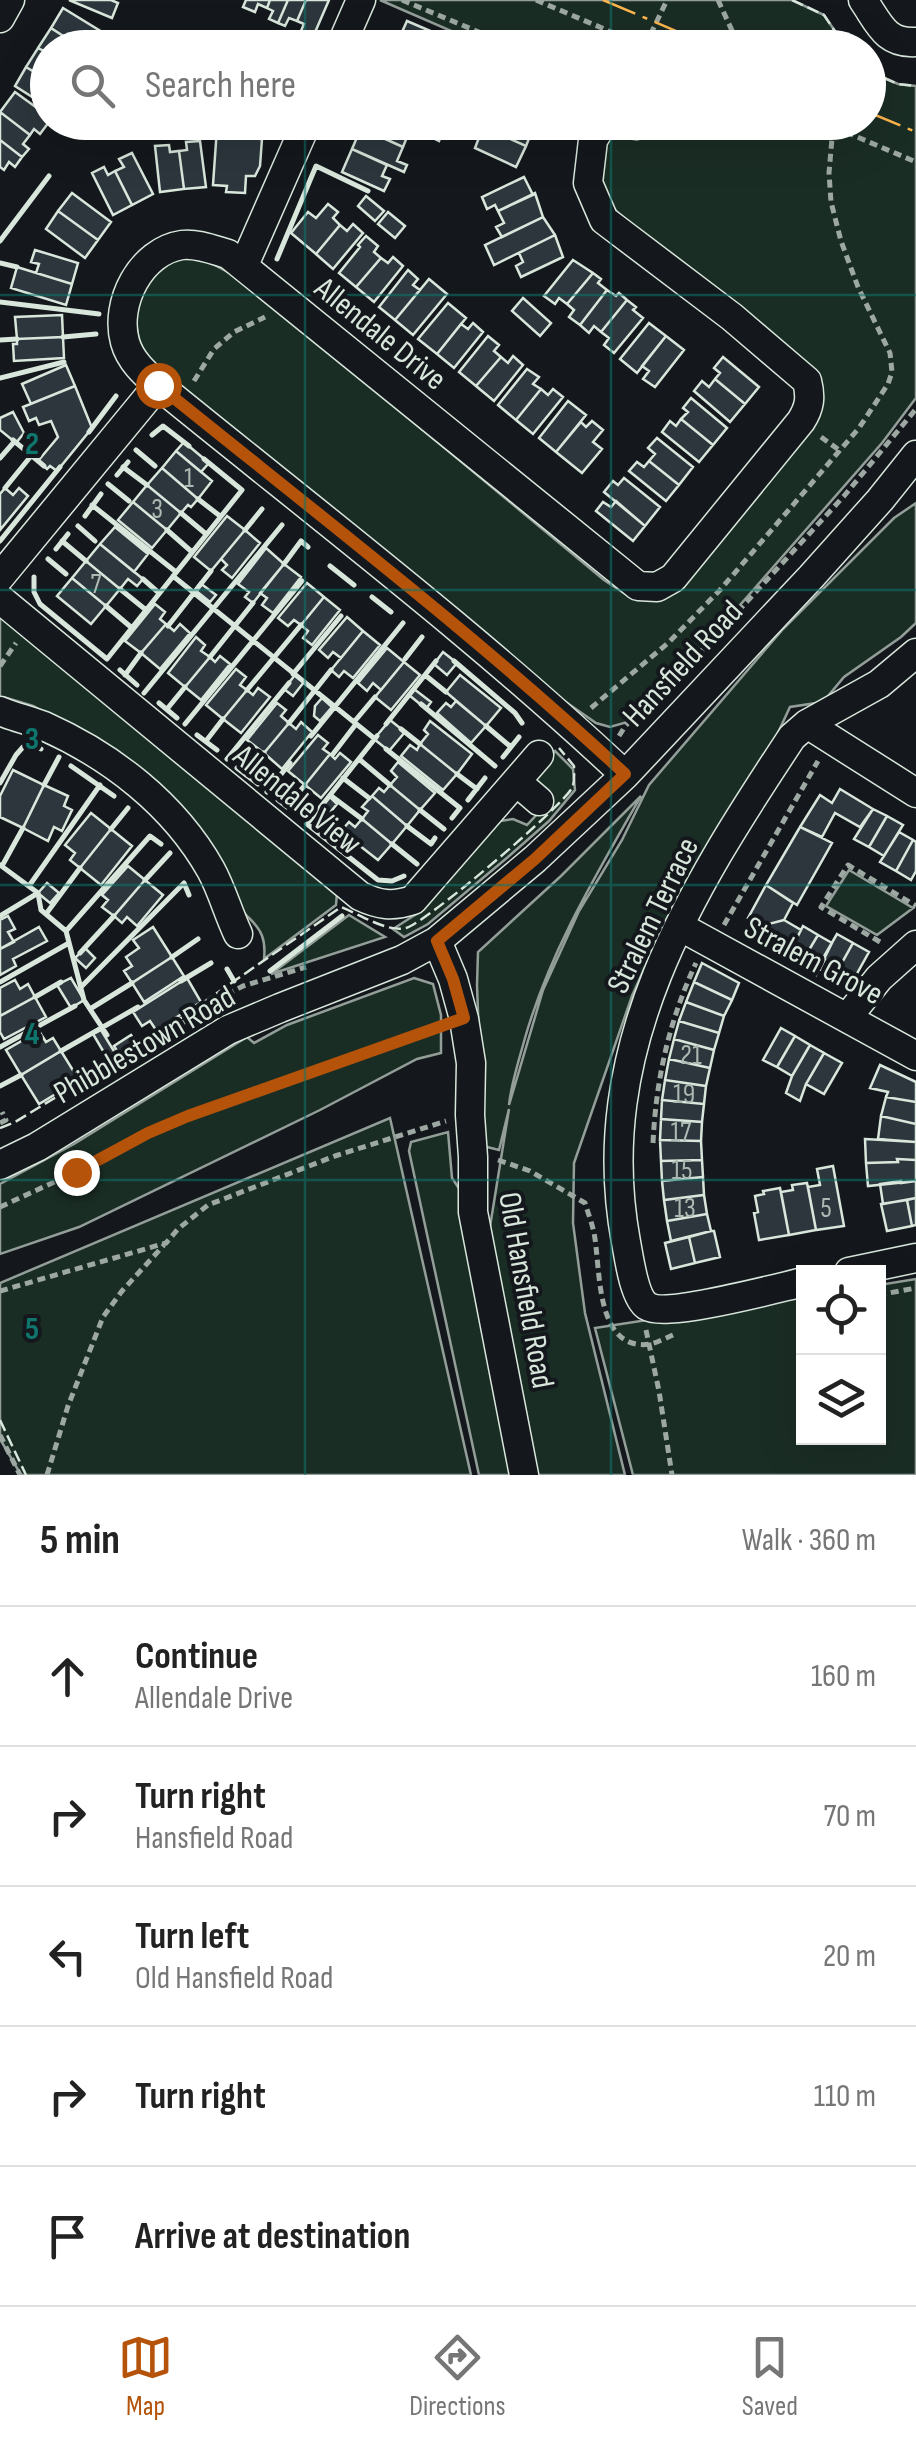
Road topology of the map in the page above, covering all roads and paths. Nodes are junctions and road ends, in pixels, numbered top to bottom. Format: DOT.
graph roads {
  1 [pos="10,0"];
  2 [pos="361,0"];
  3 [pos="402,0"];
  4 [pos="536,0"];
  5 [pos="667,0"];
  6 [pos="718,0"];
  7 [pos="864,0"];
  8 [pos="0,18"];
  9 [pos="348,30"];
  10 [pos="474,30"];
  11 [pos="604,30"];
  12 [pos="650,30"];
  13 [pos="732,30"];
  14 [pos="883,30"];
  15 [pos="886,35"];
  16 [pos="916,42"];
  17 [pos="299,140"];
  18 [pos="593,140"];
  19 [pos="864,140"];
  20 [pos="916,162"];
  21 [pos="244,265"];
  22 [pos="290,304"];
  23 [pos="169,394"];
  24 [pos="916,409"];
  25 [pos="916,456"];
  26 [pos="0,578"];
  27 [pos="0,599"];
  28 [pos="916,652"];
  29 [pos="685,669"];
  30 [pos="658,698"];
  31 [pos="2,716"];
  32 [pos="808,724"];
  33 [pos="618,739"];
  34 [pos="823,753"];
  35 [pos="540,756"];
  36 [pos="625,774"];
  37 [pos="517,782"];
  38 [pos="916,794"];
  39 [pos="539,802"];
  40 [pos="916,906"];
  41 [pos="679,926"];
  42 [pos="238,934"];
  43 [pos="720,936"];
  44 [pos="437,941"];
  45 [pos="916,945"];
  46 [pos="887,951"];
  47 [pos="320,963"];
  48 [pos="464,1018"];
  49 [pos="847,1018"];
  50 [pos="166,1035"];
  51 [pos="916,1056"];
  52 [pos="2,1112"];
  53 [pos="470,1115"];
  54 [pos="0,1123"];
  55 [pos="653,1143"];
  56 [pos="473,1157"];
  57 [pos="0,1165"];
  58 [pos="0,1207"];
  59 [pos="166,1243"];
  60 [pos="916,1258"];
  61 [pos="882,1265"];
  62 [pos="796,1284"];
  63 [pos="916,1288"];
  64 [pos="0,1291"];
  65 [pos="886,1294"];
  66 [pos="0,1435"];
  67 [pos="20,1475"];
  68 [pos="47,1475"];
  69 [pos="524,1475"];
  70 [pos="672,1475"];
  1 -- 8 [label="street"];
  2 -- 9 [label="street"];
  3 -- 10 [label="path"];
  4 -- 11 [label="path"];
  5 -- 12 [label="path"];
  6 -- 13 [label="path"];
  7 -- 14 [label="street"];
  15 -- 16 [label="street"];
  17 -- 21 [label="street"];
  18 -- 22 [label="street, Allendale Drive"];
  19 -- 20 [label="path"];
  21 -- 22 [label="street, Allendale Drive"];
  21 -- 23 [label="street, Allendale Drive"];
  22 -- 23 [label="path"];
  23 -- 26 [label="street"];
  23 -- 36 [label="street, Allendale Drive"];
  24 -- 29 [label="path"];
  25 -- 36 [label="street, Hansfield Road"];
  27 -- 37 [label="street, Allendale View"];
  28 -- 32 [label="street, Stralem Terrace"];
  30 -- 33 [label="path"];
  31 -- 42 [label="street"];
  32 -- 38 [label="street"];
  32 -- 41 [label="street, Stralem Terrace"];
  34 -- 43 [label="path"];
  35 -- 37 [label="street, Allendale View"];
  36 -- 44 [label="street, Hansfield Road"];
  37 -- 39 [label="street"];
  40 -- 46 [label="path"];
  41 -- 43 [label="street, Stralem Grove"];
  41 -- 62 [label="street, Stralem Terrace"];
  43 -- 49 [label="street, Stralem Grove"];
  43 -- 55 [label="path"];
  44 -- 48 [label="street, Old Hansfield Road"];
  44 -- 57 [label="street, Phibblestown Road"];
  45 -- 49 [label="street"];
  47 -- 50 [label="path"];
  48 -- 53 [label="street, Old Hansfield Road"];
  48 -- 58 [label="path"];
  49 -- 51 [label="street, Stralem Grove"];
  52 -- 54 [label="path"];
  53 -- 56 [label="street, Old Hansfield Road"];
  53 -- 59 [label="path"];
  56 -- 69 [label="street, Old Hansfield Road"];
  56 -- 70 [label="path"];
  59 -- 64 [label="path"];
  59 -- 68 [label="path"];
  60 -- 61 [label="street"];
  63 -- 65 [label="path"];
  66 -- 67 [label="path"];
}
